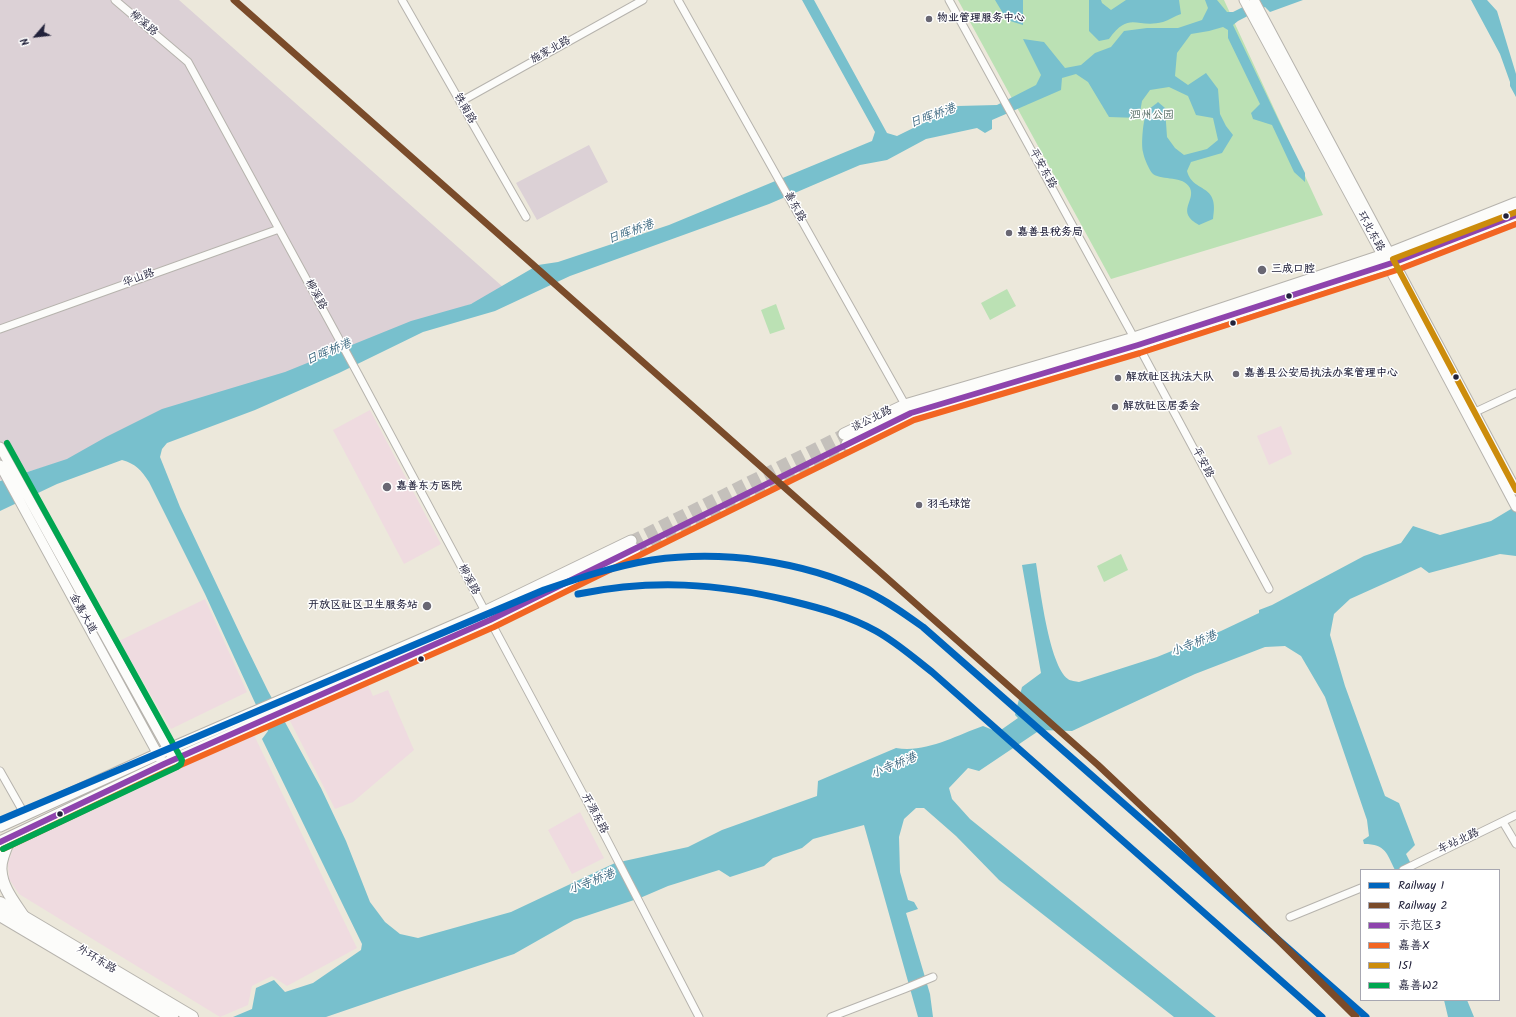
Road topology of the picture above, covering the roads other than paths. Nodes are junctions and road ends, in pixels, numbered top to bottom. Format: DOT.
graph roads {
  1 [pos="115,0"];
  2 [pos="402,0"];
  3 [pos="643,0"];
  4 [pos="678,0"];
  5 [pos="950,0"];
  6 [pos="1247,1"];
  7 [pos="460,102"];
  8 [pos="1516,202"];
  9 [pos="1516,215"];
  10 [pos="526,217"];
  11 [pos="279,229"];
  12 [pos="1388,258"];
  13 [pos="0,329"];
  14 [pos="1136,341"];
  15 [pos="1516,394"];
  16 [pos="908,409"];
  17 [pos="1471,413"];
  18 [pos="845,439"];
  19 [pos="0,447"];
  20 [pos="5,468"];
  21 [pos="1513,489"];
  22 [pos="1516,507"];
  23 [pos="633,545"];
  24 [pos="1269,589"];
  25 [pos="488,616"];
  26 [pos="257,717"];
  27 [pos="163,752"];
  28 [pos="169,762"];
  29 [pos="0,771"];
  30 [pos="25,815"];
  31 [pos="1516,815"];
  32 [pos="1503,822"];
  33 [pos="0,826"];
  34 [pos="11,837"];
  35 [pos="0,842"];
  36 [pos="1516,844"];
  37 [pos="1405,869"];
  38 [pos="1360,888"];
  39 [pos="0,903"];
  40 [pos="0,915"];
  41 [pos="24,917"];
  42 [pos="1290,917"];
  43 [pos="933,977"];
  44 [pos="176,1013"];
  45 [pos="192,1017"];
  46 [pos="699,1017"];
  47 [pos="831,1017"];
  1 -- 11 [label="street, 柳溪路"];
  2 -- 7 [label="street, 铁南路"];
  3 -- 7 [label="street, 施家北路"];
  4 -- 16 [label="street, 善东路"];
  5 -- 14 [label="street, 平安东路"];
  6 -- 12 [label="street, 环北东路"];
  7 -- 10 [label="street, 铁南路"];
  8 -- 12 [label="main road, 谈公北路"];
  9 -- 12 [label="main road, 谈公北路"];
  11 -- 13 [label="street, 华山路"];
  11 -- 25 [label="street, 柳溪路"];
  12 -- 14 [label="main road, 谈公北路"];
  12 -- 17 [label="street, 环北东路"];
  14 -- 16 [label="main road, 谈公北路"];
  14 -- 24 [label="street, 平安路"];
  15 -- 17 [label="street"];
  16 -- 18 [label="main road, 谈公北路"];
  17 -- 21 [label="street, 环北东路"];
  19 -- 20 [label="street, 金嘉大道"];
  20 -- 27 [label="street, 金嘉大道"];
  21 -- 22 [label="street, 环北东路"];
  23 -- 25 [label="main road"];
  25 -- 26 [label="main road"];
  25 -- 46 [label="street, 开源东路"];
  26 -- 27 [label="main road"];
  26 -- 28 [label="main road"];
  27 -- 28 [label="street, 金嘉大道"];
  27 -- 30 [label="main road"];
  28 -- 34 [label="main road"];
  29 -- 30 [label="street"];
  30 -- 33 [label="main road"];
  31 -- 32 [label="street, 车站北路"];
  32 -- 36 [label="street"];
  32 -- 37 [label="street, 车站北路"];
  34 -- 35 [label="main road"];
  34 -- 41 [label="main road"];
  38 -- 42 [label="street"];
  39 -- 41 [label="highway, 外环东路"];
  40 -- 44 [label="highway, 外环东路"];
  41 -- 44 [label="highway, 外环东路"];
  43 -- 47 [label="street"];
  44 -- 45 [label="highway, 外环东路"];
}
